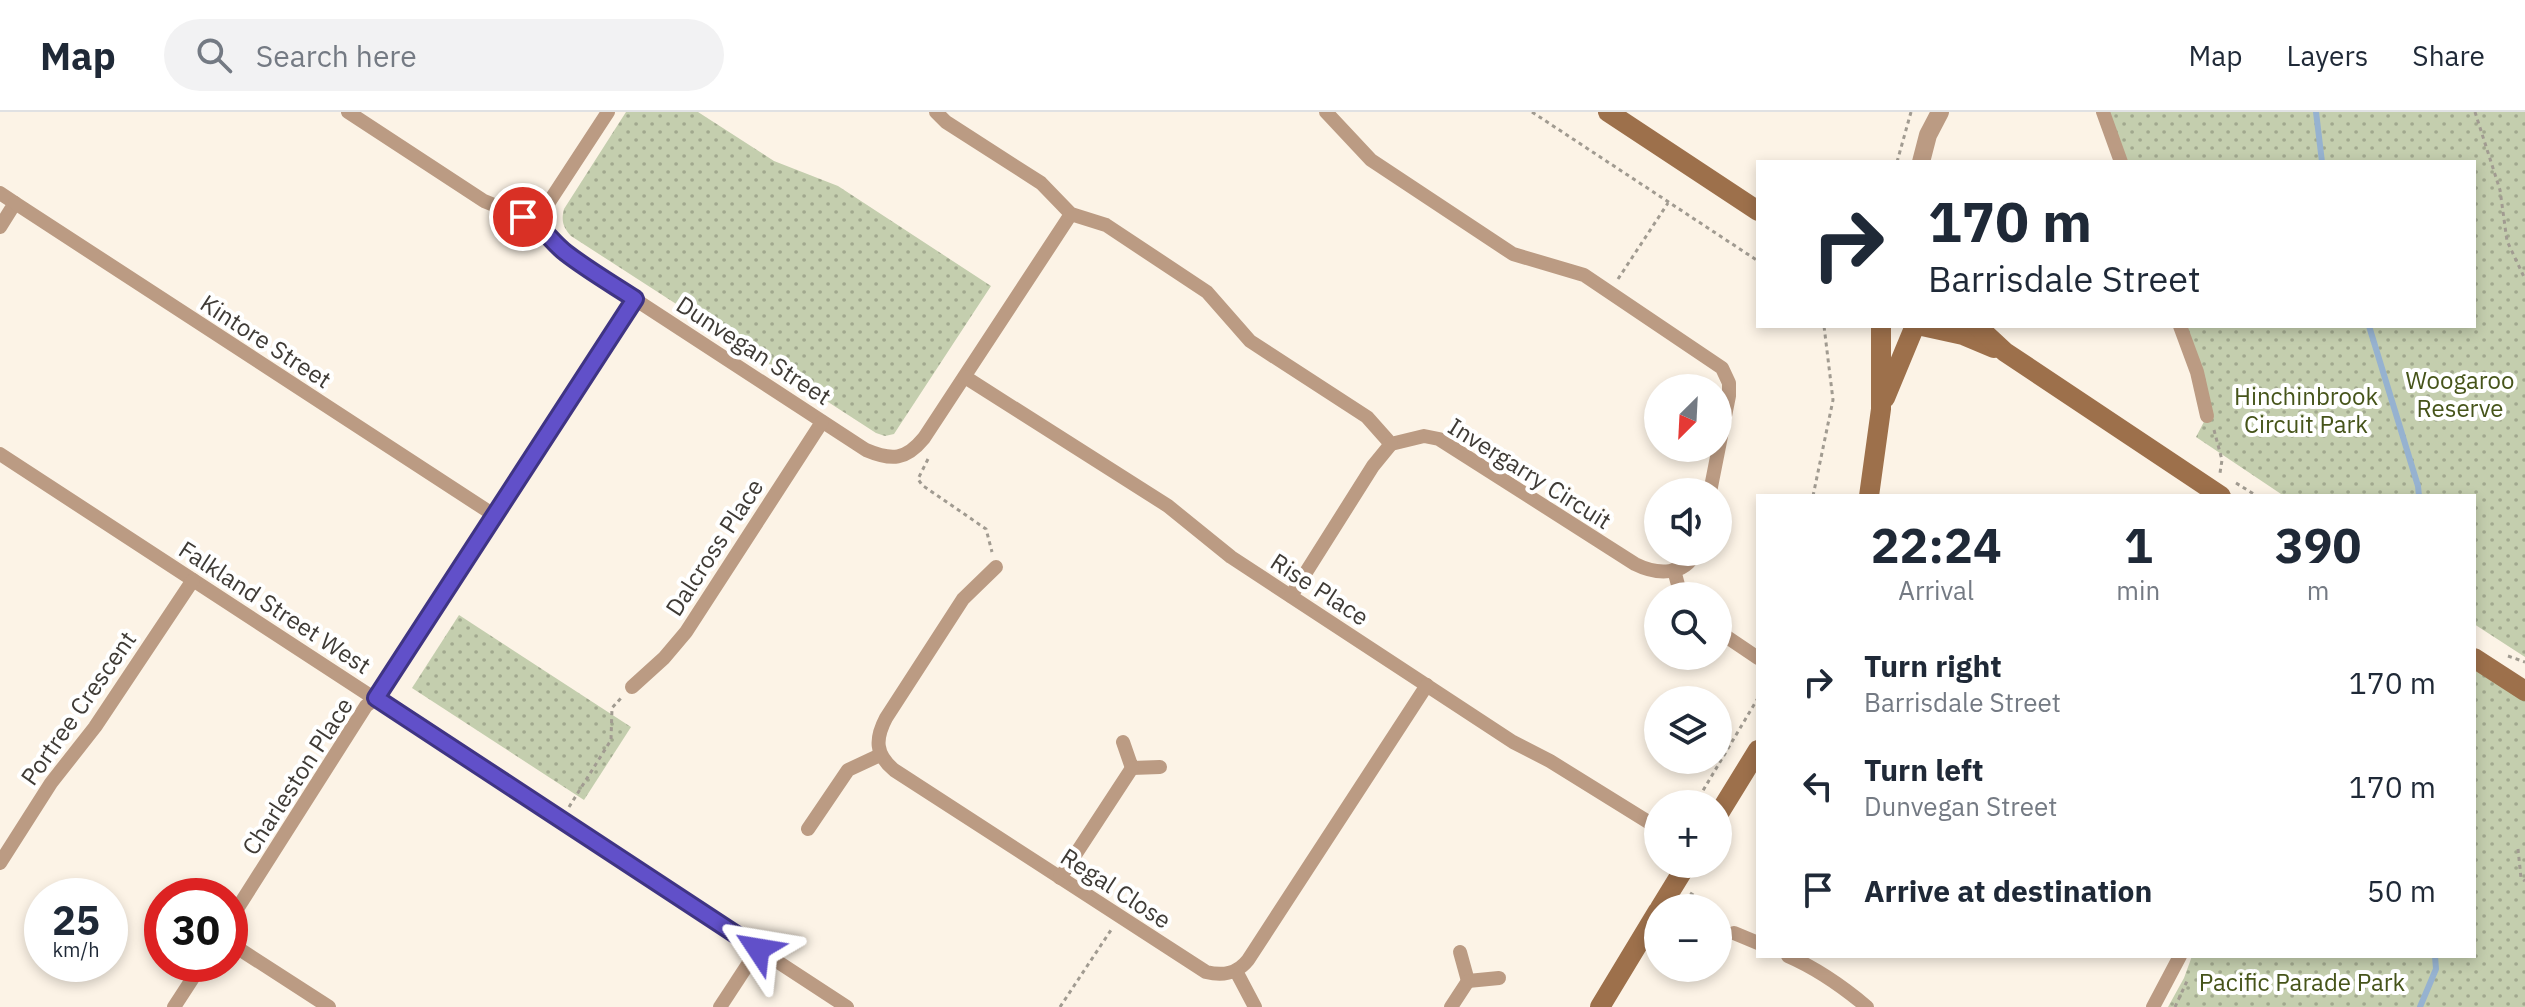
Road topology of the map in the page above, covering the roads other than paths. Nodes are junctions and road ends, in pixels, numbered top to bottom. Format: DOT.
graph roads {
  1 [pos="348,112"];
  2 [pos="608,112"];
  3 [pos="936,112"];
  4 [pos="1326,112"];
  5 [pos="1608,112"];
  6 [pos="1940,112"];
  7 [pos="2103,112"];
  8 [pos="1922,160"];
  9 [pos="2120,160"];
  10 [pos="0,193"];
  11 [pos="15,203"];
  12 [pos="1756,210"];
  13 [pos="1071,214"];
  14 [pos="536,222"];
  15 [pos="0,227"];
  16 [pos="635,299"];
  17 [pos="1881,328"];
  18 [pos="1913,328"];
  19 [pos="1919,328"];
  20 [pos="1979,328"];
  21 [pos="2181,328"];
  22 [pos="2005,352"];
  23 [pos="965,377"];
  24 [pos="1881,409"];
  25 [pos="2207,416"];
  26 [pos="822,422"];
  27 [pos="1391,444"];
  28 [pos="0,454"];
  29 [pos="1713,478"];
  30 [pos="1869,494"];
  31 [pos="2218,494"];
  32 [pos="494,515"];
  33 [pos="1683,566"];
  34 [pos="996,567"];
  35 [pos="1674,570"];
  36 [pos="193,580"];
  37 [pos="1677,582"];
  38 [pos="1291,596"];
  39 [pos="1732,640"];
  40 [pos="1756,657"];
  41 [pos="2476,658"];
  42 [pos="1427,685"];
  43 [pos="632,687"];
  44 [pos="2525,691"];
  45 [pos="376,698"];
  46 [pos="1123,742"];
  47 [pos="1756,753"];
  48 [pos="880,755"];
  49 [pos="1160,767"];
  50 [pos="1132,768"];
  51 [pos="1732,792"];
  52 [pos="1644,819"];
  53 [pos="808,829"];
  54 [pos="0,863"];
  55 [pos="1060,878"];
  56 [pos="248,892"];
  57 [pos="1734,933"];
  58 [pos="1644,935"];
  59 [pos="1756,942"];
  60 [pos="758,949"];
  61 [pos="1460,952"];
  62 [pos="248,955"];
  63 [pos="1792,958"];
  64 [pos="2179,958"];
  65 [pos="1236,971"];
  66 [pos="1499,978"];
  67 [pos="1468,981"];
  68 [pos="190,982"];
  69 [pos="174,1007"];
  70 [pos="329,1007"];
  71 [pos="720,1007"];
  72 [pos="847,1007"];
  73 [pos="1255,1007"];
  74 [pos="1451,1007"];
  75 [pos="1600,1007"];
  76 [pos="1867,1007"];
  77 [pos="2153,1007"];
  1 -- 14 [label="street, Dunvegan Street"];
  2 -- 14 [label="street"];
  3 -- 13 [label="street"];
  4 -- 29 [label="street"];
  5 -- 12 [label="main road"];
  6 -- 8 [label="street"];
  7 -- 9 [label="street"];
  10 -- 11 [label="street, Kintore Street"];
  11 -- 15 [label="street"];
  11 -- 32 [label="street, Kintore Street"];
  13 -- 23 [label="street"];
  13 -- 27 [label="street"];
  14 -- 16 [label="street, Dunvegan Street"];
  16 -- 26 [label="street, Dunvegan Street"];
  16 -- 32 [label="street, Charleston Place"];
  17 -- 24 [label="main road"];
  18 -- 24 [label="main road"];
  19 -- 22 [label="main road"];
  20 -- 22 [label="main road"];
  21 -- 25 [label="street"];
  22 -- 31 [label="main road"];
  23 -- 26 [label="street, Dunvegan Street"];
  23 -- 38 [label="street, Rise Place"];
  24 -- 30 [label="main road"];
  26 -- 43 [label="street, Dalcross Place"];
  27 -- 35 [label="street, Invergarry Circuit"];
  27 -- 38 [label="street"];
  28 -- 36 [label="street, Falkland Street West"];
  32 -- 45 [label="street, Charleston Place"];
  33 -- 35 [label="street"];
  34 -- 48 [label="street"];
  35 -- 37 [label="street"];
  36 -- 45 [label="street, Falkland Street West"];
  36 -- 54 [label="street, Portree Crescent"];
  38 -- 42 [label="street, Rise Place"];
  39 -- 40 [label="street"];
  41 -- 44 [label="main road"];
  42 -- 52 [label="street, Rise Place"];
  42 -- 65 [label="street"];
  45 -- 56 [label="street, Charleston Place"];
  45 -- 60 [label="street, Falkland Street West"];
  46 -- 50 [label="street"];
  47 -- 51 [label="main road"];
  48 -- 53 [label="street"];
  48 -- 55 [label="street, Regal Close"];
  49 -- 50 [label="street"];
  50 -- 55 [label="street"];
  55 -- 65 [label="street, Regal Close"];
  57 -- 59 [label="street"];
  58 -- 75 [label="main road"];
  60 -- 71 [label="street"];
  60 -- 72 [label="street, Falkland Street West"];
  61 -- 67 [label="street"];
  62 -- 70 [label="street"];
  63 -- 76 [label="street"];
  64 -- 77 [label="street"];
  65 -- 73 [label="street"];
  66 -- 67 [label="street"];
  67 -- 74 [label="street"];
  68 -- 69 [label="street"];
}
